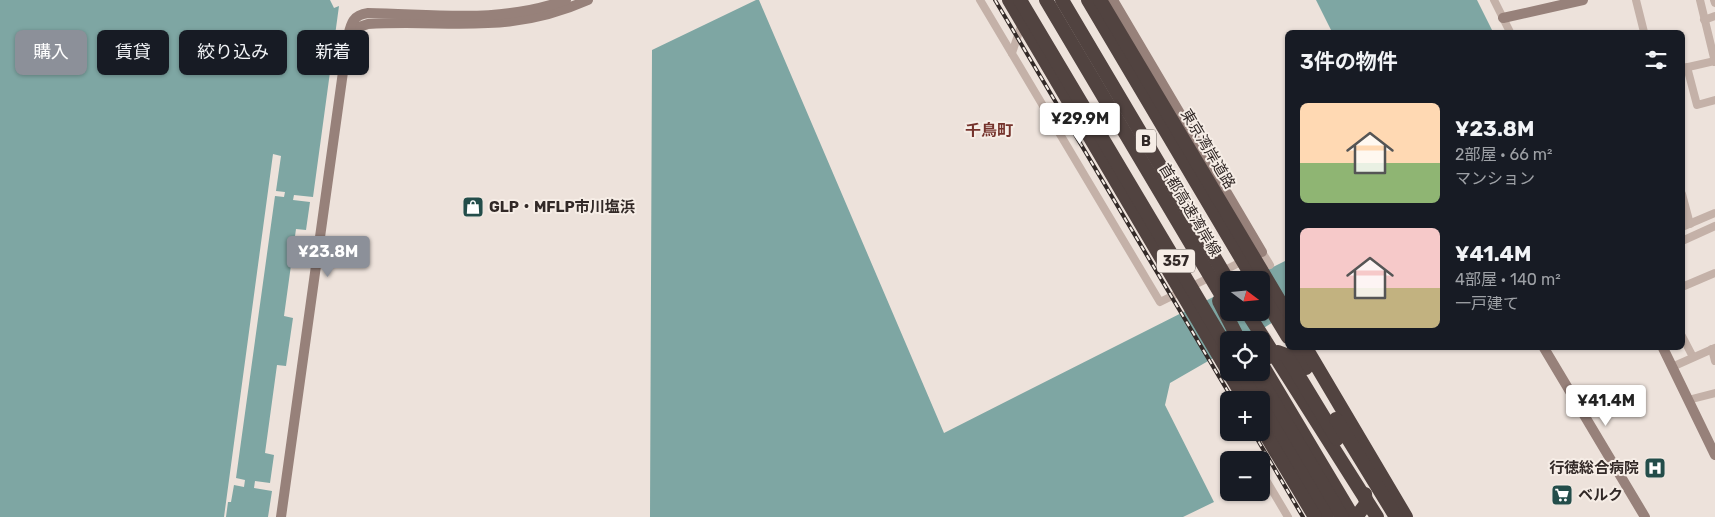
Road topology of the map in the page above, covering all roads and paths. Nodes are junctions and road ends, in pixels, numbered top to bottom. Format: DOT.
graph roads {
  1 [pos="588,0"];
  2 [pos="980,0"];
  3 [pos="1009,0"];
  4 [pos="1030,0"];
  5 [pos="1062,0"];
  6 [pos="1079,0"];
  7 [pos="1088,0"];
  8 [pos="1100,0"];
  9 [pos="1113,0"];
  10 [pos="1494,0"];
  11 [pos="1583,0"];
  12 [pos="1636,0"];
  13 [pos="1700,0"];
  14 [pos="564,2"];
  15 [pos="1715,16"];
  16 [pos="1503,18"];
  17 [pos="1704,20"];
  18 [pos="1022,23"];
  19 [pos="1509,30"];
  20 [pos="1644,30"];
  21 [pos="1012,53"];
  22 [pos="1715,61"];
  23 [pos="1685,68"];
  24 [pos="1715,100"];
  25 [pos="1158,118"];
  26 [pos="1180,143"];
  27 [pos="1118,175"];
  28 [pos="1715,213"];
  29 [pos="1686,225"];
  30 [pos="1715,226"];
  31 [pos="1685,240"];
  32 [pos="1262,252"];
  33 [pos="1174,259"];
  34 [pos="1242,261"];
  35 [pos="1270,265"];
  36 [pos="1222,271"];
  37 [pos="1248,271"];
  38 [pos="1251,271"];
  39 [pos="1715,273"];
  40 [pos="1212,279"];
  41 [pos="1685,287"];
  42 [pos="1220,293"];
  43 [pos="1270,297"];
  44 [pos="1270,308"];
  45 [pos="1285,310"];
  46 [pos="1285,320"];
  47 [pos="1253,321"];
  48 [pos="1234,331"];
  49 [pos="1285,332"];
  50 [pos="1220,336"];
  51 [pos="1685,342"];
  52 [pos="1714,349"];
  53 [pos="1220,350"];
  54 [pos="1295,350"];
  55 [pos="1305,350"];
  56 [pos="1548,350"];
  57 [pos="1663,350"];
  58 [pos="1270,357"];
  59 [pos="1693,357"];
  60 [pos="1715,361"];
  61 [pos="1672,367"];
  62 [pos="1270,377"];
  63 [pos="1261,381"];
  64 [pos="1241,391"];
  65 [pos="1715,393"];
  66 [pos="1688,400"];
  67 [pos="1270,416"];
  68 [pos="1711,438"];
  69 [pos="1270,439"];
  70 [pos="1715,455"];
  71 [pos="1270,487"];
  72 [pos="1328,515"];
  73 [pos="281,517"];
  74 [pos="1288,517"];
  75 [pos="1352,517"];
  76 [pos="1356,517"];
  77 [pos="1377,517"];
  78 [pos="1396,517"];
  79 [pos="1406,517"];
  80 [pos="1645,517"];
  1 -- 14 [label="street"];
  2 -- 21 [label="street"];
  3 -- 18 [label="highway, 357"];
  4 -- 27 [label="highway, 357"];
  4 -- 40 [label="highway, 首都高速湾岸線 / B"];
  5 -- 36 [label="highway, 首都高速湾岸線 / B"];
  6 -- 25 [label="highway"];
  7 -- 25 [label="highway, 東京湾岸道路"];
  8 -- 26 [label="highway, 東京湾岸道路"];
  9 -- 32 [label="street"];
  10 -- 16 [label="street"];
  11 -- 16 [label="street"];
  12 -- 20 [label="street"];
  13 -- 17 [label="street"];
  14 -- 73 [label="street"];
  15 -- 17 [label="street"];
  16 -- 19 [label="street"];
  17 -- 22 [label="street"];
  18 -- 21 [label="street"];
  18 -- 27 [label="highway, 357"];
  21 -- 32 [label="street"];
  22 -- 23 [label="street"];
  23 -- 24 [label="street"];
  25 -- 26 [label="highway, 東京湾岸道路"];
  26 -- 34 [label="highway, 東京湾岸道路"];
  26 -- 45 [label="highway, 東京湾岸道路"];
  27 -- 33 [label="highway, 357"];
  27 -- 64 [label="highway, 357"];
  28 -- 29 [label="street"];
  30 -- 31 [label="street"];
  32 -- 35 [label="street"];
  33 -- 50 [label="highway, 357"];
  33 -- 53 [label="highway"];
  34 -- 37 [label="highway, 東京湾岸道路"];
  34 -- 38 [label="highway"];
  39 -- 41 [label="street"];
  40 -- 42 [label="highway, 首都高速湾岸線 / B"];
  40 -- 48 [label="highway"];
  43 -- 46 [label="highway"];
  44 -- 49 [label="highway"];
  47 -- 77 [label="highway"];
  51 -- 59 [label="street"];
  52 -- 59 [label="street"];
  52 -- 60 [label="street"];
  54 -- 78 [label="highway"];
  55 -- 79 [label="highway"];
  56 -- 80 [label="street"];
  57 -- 61 [label="street"];
  58 -- 76 [label="highway"];
  59 -- 61 [label="street"];
  61 -- 66 [label="street"];
  62 -- 75 [label="highway"];
  63 -- 72 [label="highway"];
  65 -- 66 [label="street"];
  66 -- 68 [label="street"];
  67 -- 72 [label="highway"];
  68 -- 70 [label="street"];
  69 -- 72 [label="highway"];
  71 -- 74 [label="street"];
}
